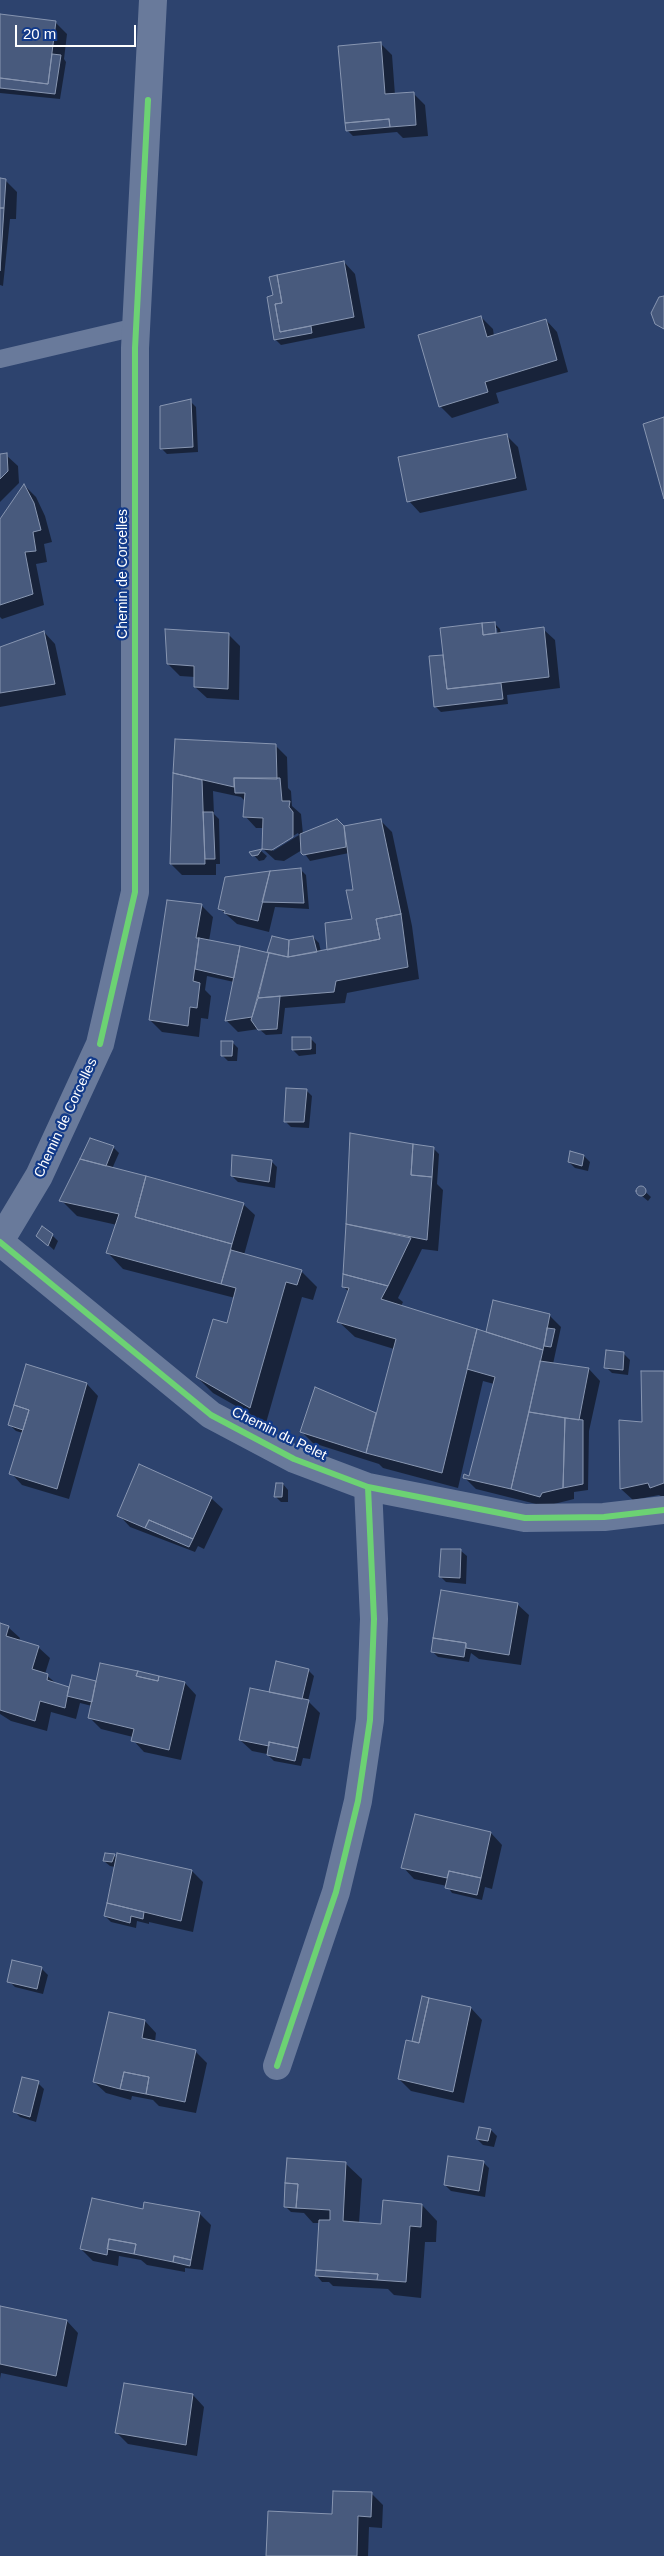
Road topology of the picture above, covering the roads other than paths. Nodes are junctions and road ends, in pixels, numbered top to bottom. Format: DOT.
graph roads {
  1 [pos="153,0"];
  2 [pos="136,327"];
  3 [pos="0,359"];
  4 [pos="0,1242"];
  5 [pos="368,1487"];
  6 [pos="664,1510"];
  7 [pos="277,2066"];
  1 -- 2 [label="street, Chemin de Corcelles"];
  2 -- 3 [label="lane"];
  2 -- 4 [label="street, Chemin de Corcelles"];
  4 -- 5 [label="street, Chemin du Pelet"];
  5 -- 6 [label="street, Chemin du Pelet"];
  5 -- 7 [label="street"];
}
